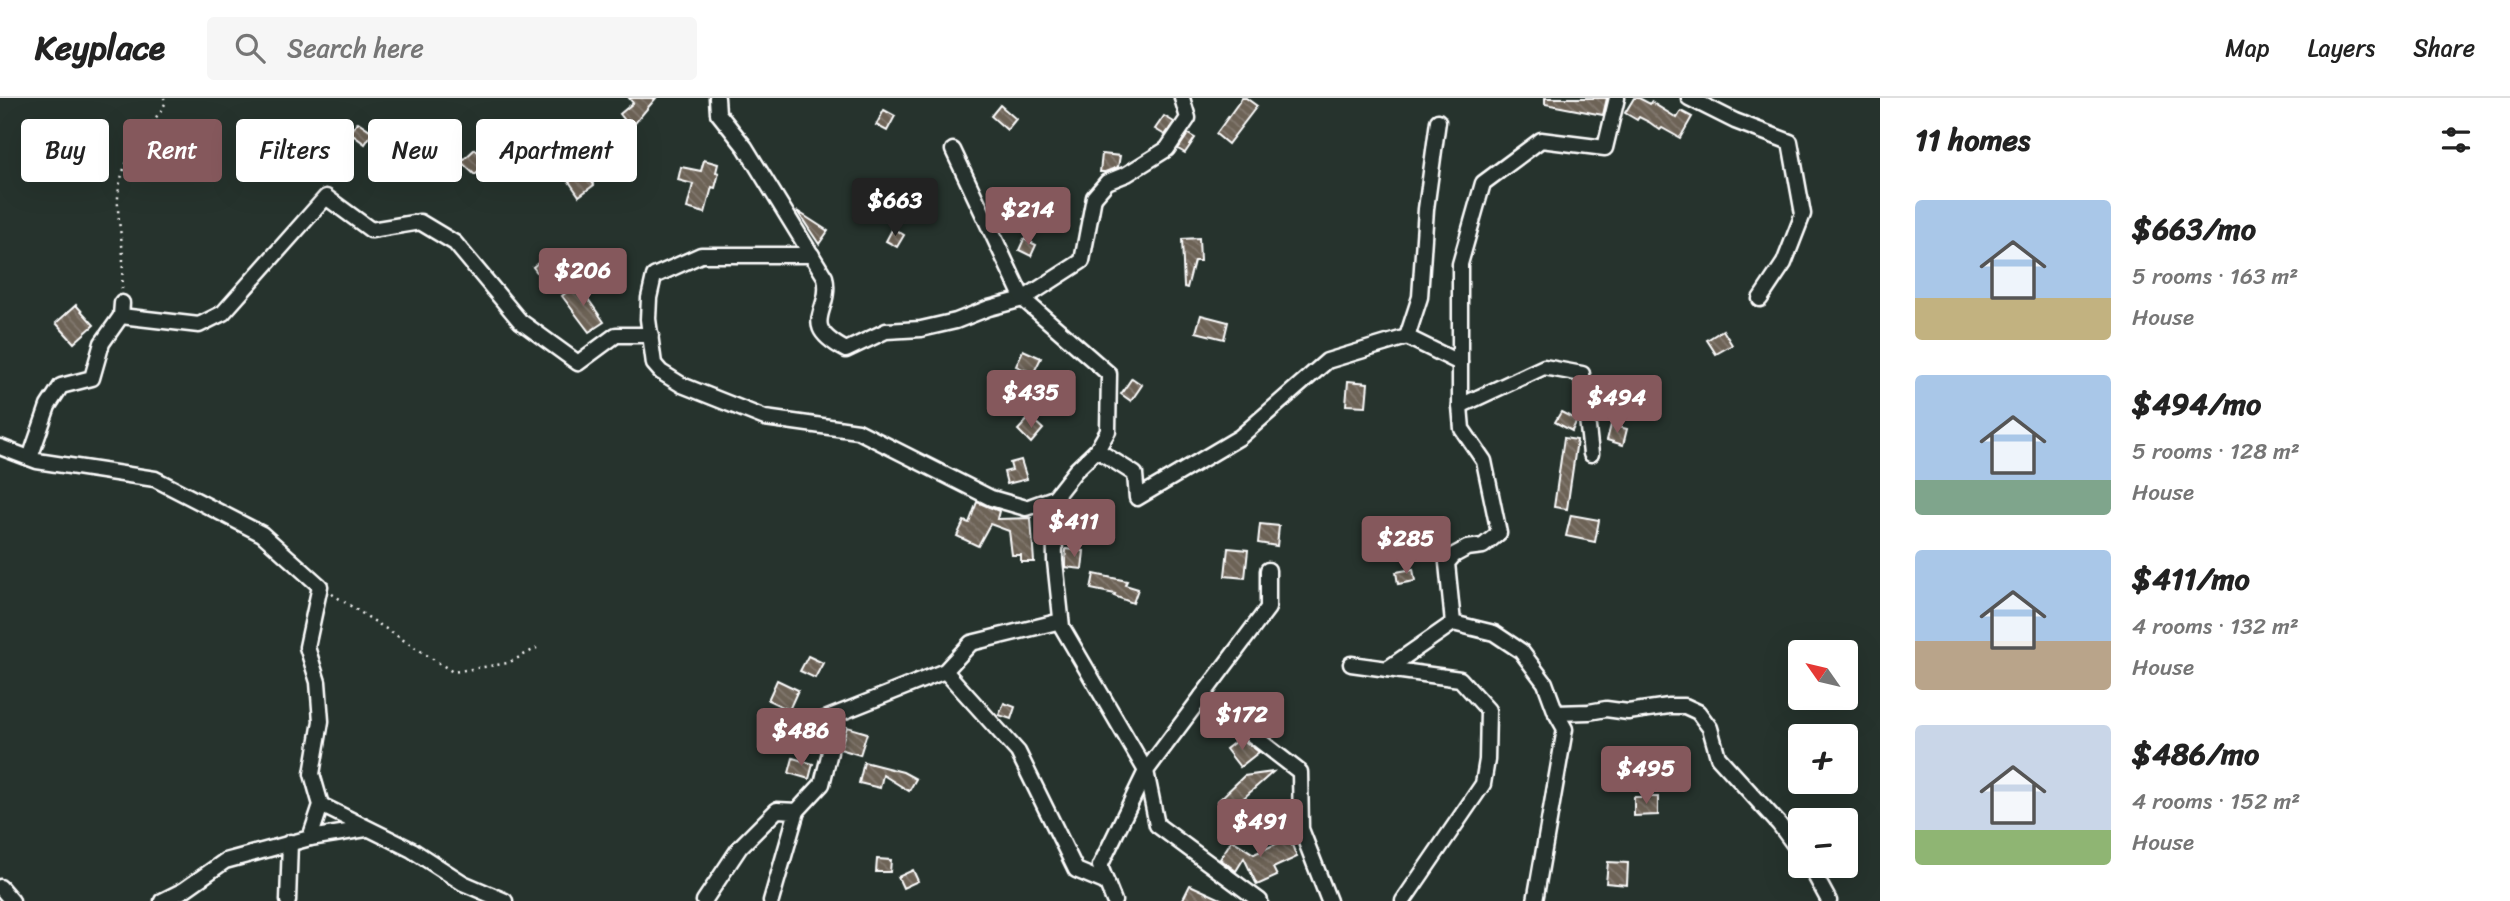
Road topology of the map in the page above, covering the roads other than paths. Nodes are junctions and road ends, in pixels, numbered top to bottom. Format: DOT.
graph roads {
  1 [pos="717,98"];
  2 [pos="1182,98"];
  3 [pos="1617,98"];
  4 [pos="1689,98"];
  5 [pos="1438,121"];
  6 [pos="953,150"];
  7 [pos="812,255"];
  8 [pos="1023,299"];
  9 [pos="1760,299"];
  10 [pos="651,335"];
  11 [pos="1407,337"];
  12 [pos="1460,363"];
  13 [pos="1460,406"];
  14 [pos="0,447"];
  15 [pos="1097,450"];
  16 [pos="1591,454"];
  17 [pos="30,458"];
  18 [pos="1054,498"];
  19 [pos="1268,570"];
  20 [pos="1061,621"];
  21 [pos="1453,623"];
  22 [pos="1351,664"];
  23 [pos="1388,669"];
  24 [pos="945,671"];
  25 [pos="1202,696"];
  26 [pos="1556,713"];
  27 [pos="1146,771"];
  28 [pos="321,805"];
  29 [pos="797,811"];
  30 [pos="366,829"];
  31 [pos="1788,836"];
  32 [pos="310,838"];
  33 [pos="290,842"];
  34 [pos="1817,878"];
  35 [pos="1107,883"];
  36 [pos="0,887"];
  37 [pos="1240,895"];
  38 [pos="12,901"];
  39 [pos="162,901"];
  40 [pos="288,901"];
  41 [pos="505,901"];
  42 [pos="704,901"];
  43 [pos="771,901"];
  44 [pos="1114,901"];
  45 [pos="1260,901"];
  46 [pos="1329,901"];
  47 [pos="1403,901"];
  48 [pos="1535,901"];
  49 [pos="1829,901"];
  1 -- 7 [label="street"];
  2 -- 8 [label="street"];
  3 -- 12 [label="street"];
  4 -- 9 [label="street"];
  5 -- 11 [label="street"];
  6 -- 8 [label="street"];
  7 -- 8 [label="street"];
  7 -- 10 [label="street"];
  8 -- 15 [label="street"];
  10 -- 17 [label="street"];
  10 -- 18 [label="street"];
  11 -- 12 [label="street"];
  11 -- 15 [label="street"];
  12 -- 13 [label="street"];
  13 -- 16 [label="street"];
  13 -- 21 [label="street"];
  14 -- 17 [label="street"];
  15 -- 18 [label="street"];
  17 -- 28 [label="street"];
  18 -- 20 [label="street"];
  19 -- 25 [label="street"];
  20 -- 24 [label="street"];
  20 -- 27 [label="street"];
  21 -- 23 [label="street"];
  21 -- 26 [label="street"];
  22 -- 23 [label="street"];
  23 -- 47 [label="street"];
  24 -- 29 [label="street"];
  24 -- 35 [label="street"];
  25 -- 27 [label="street"];
  25 -- 46 [label="street"];
  26 -- 31 [label="street"];
  26 -- 48 [label="street"];
  27 -- 35 [label="street"];
  27 -- 37 [label="street"];
  28 -- 30 [label="street"];
  28 -- 32 [label="street"];
  29 -- 42 [label="street"];
  29 -- 43 [label="street"];
  30 -- 32 [label="street"];
  30 -- 41 [label="street"];
  32 -- 33 [label="street"];
  33 -- 39 [label="street"];
  33 -- 40 [label="street"];
  34 -- 49 [label="street"];
  35 -- 44 [label="street"];
  36 -- 38 [label="street"];
  37 -- 45 [label="street"];
}
